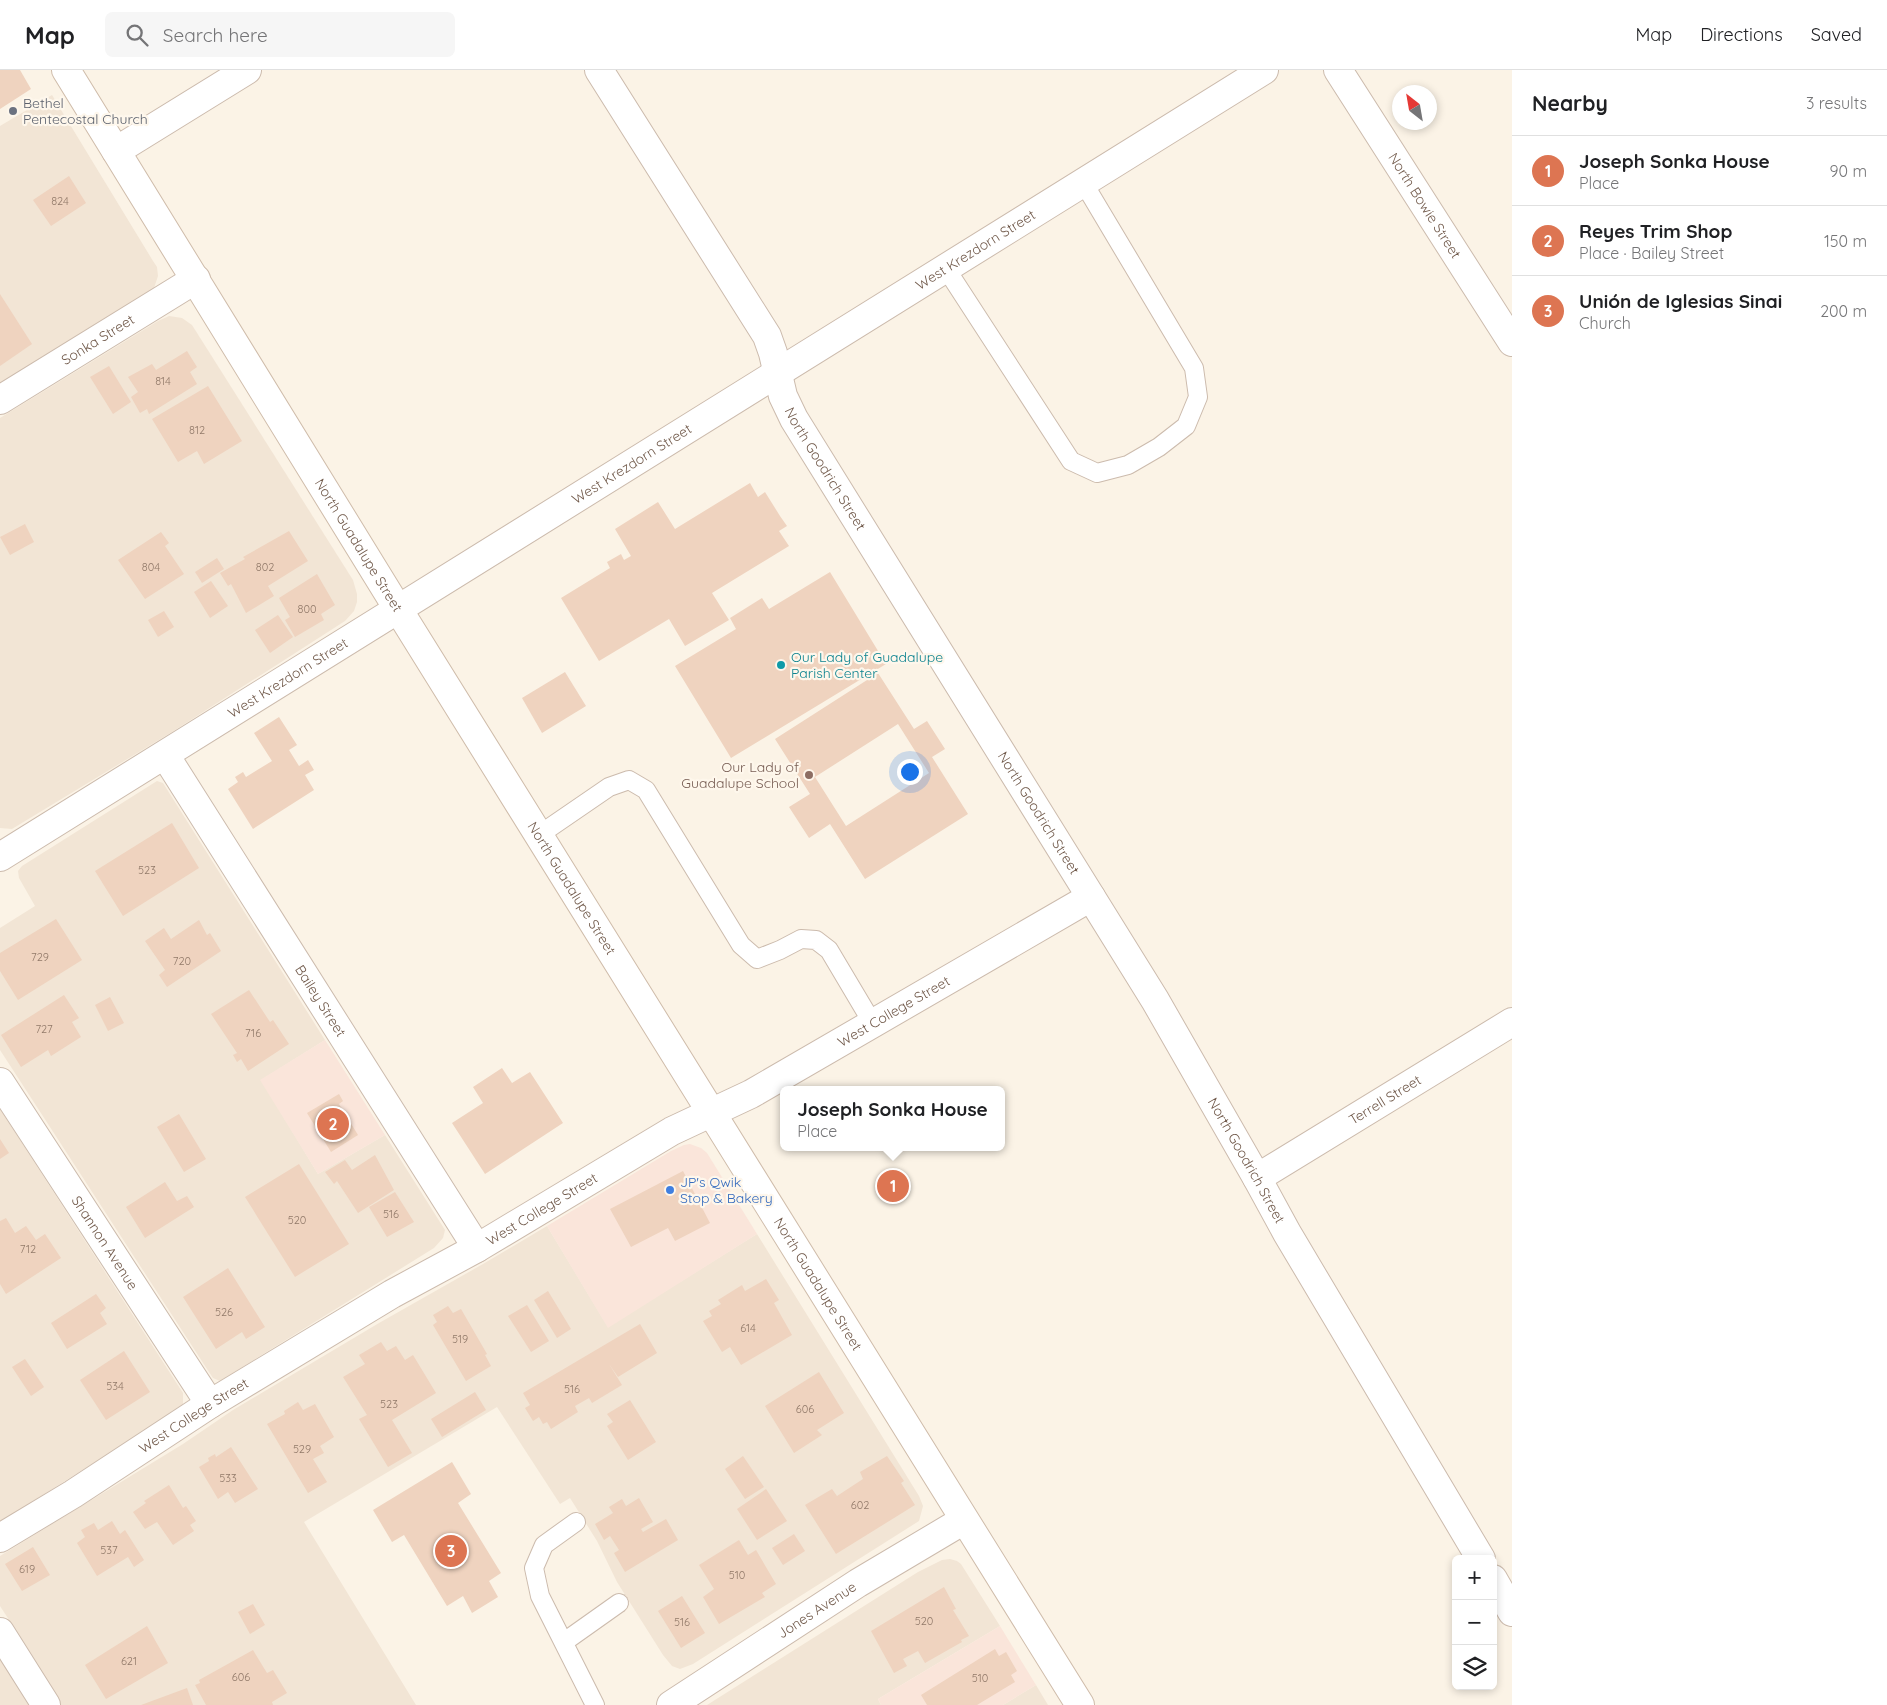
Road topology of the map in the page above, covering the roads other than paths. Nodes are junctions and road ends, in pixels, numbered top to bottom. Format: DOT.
graph roads {
  1 [pos="66,70"];
  2 [pos="247,70"];
  3 [pos="599,70"];
  4 [pos="1264,70"];
  5 [pos="1338,70"];
  6 [pos="116,151"];
  7 [pos="1083,182"];
  8 [pos="945,267"];
  9 [pos="196,279"];
  10 [pos="1512,342"];
  11 [pos="777,372"];
  12 [pos="0,400"];
  13 [pos="398,609"];
  14 [pos="165,755"];
  15 [pos="539,835"];
  16 [pos="0,857"];
  17 [pos="1091,897"];
  18 [pos="1512,1022"];
  19 [pos="873,1024"];
  20 [pos="0,1082"];
  21 [pos="713,1113"];
  22 [pos="1258,1178"];
  23 [pos="477,1248"];
  24 [pos="210,1404"];
  25 [pos="964,1520"];
  26 [pos="576,1522"];
  27 [pos="0,1538"];
  28 [pos="1479,1555"];
  29 [pos="1497,1586"];
  30 [pos="619,1603"];
  31 [pos="1512,1612"];
  32 [pos="0,1632"];
  33 [pos="564,1642"];
  34 [pos="46,1705"];
  35 [pos="595,1705"];
  36 [pos="670,1705"];
  37 [pos="1080,1705"];
  1 -- 6 [label="street, North Guadalupe Street"];
  2 -- 6 [label="street"];
  3 -- 11 [label="street, North Goodrich Street"];
  4 -- 7 [label="street, West Krezdorn Street"];
  5 -- 10 [label="street, North Bowie Street"];
  6 -- 9 [label="street, North Guadalupe Street"];
  7 -- 8 [label="street, West Krezdorn Street"];
  7 -- 8 [label="lane"];
  8 -- 11 [label="street, West Krezdorn Street"];
  9 -- 12 [label="street, Sonka Street"];
  9 -- 13 [label="street, North Guadalupe Street"];
  11 -- 13 [label="street, West Krezdorn Street"];
  11 -- 17 [label="street, North Goodrich Street"];
  13 -- 14 [label="street, West Krezdorn Street"];
  13 -- 15 [label="street, North Guadalupe Street"];
  14 -- 16 [label="street, West Krezdorn Street"];
  14 -- 23 [label="street, Bailey Street"];
  15 -- 19 [label="lane"];
  15 -- 21 [label="street, North Guadalupe Street"];
  17 -- 19 [label="street, West College Street"];
  17 -- 22 [label="street, North Goodrich Street"];
  18 -- 22 [label="street, Terrell Street"];
  19 -- 21 [label="street, West College Street"];
  20 -- 24 [label="street, Shannon Avenue"];
  21 -- 23 [label="street, West College Street"];
  21 -- 25 [label="street, North Guadalupe Street"];
  22 -- 28 [label="street, North Goodrich Street"];
  23 -- 24 [label="street, West College Street"];
  24 -- 27 [label="street, West College Street"];
  25 -- 36 [label="street, Jones Avenue"];
  25 -- 37 [label="street, North Guadalupe Street"];
  26 -- 33 [label="lane"];
  29 -- 31 [label="street"];
  30 -- 33 [label="lane"];
  32 -- 34 [label="street"];
  33 -- 35 [label="lane"];
}
